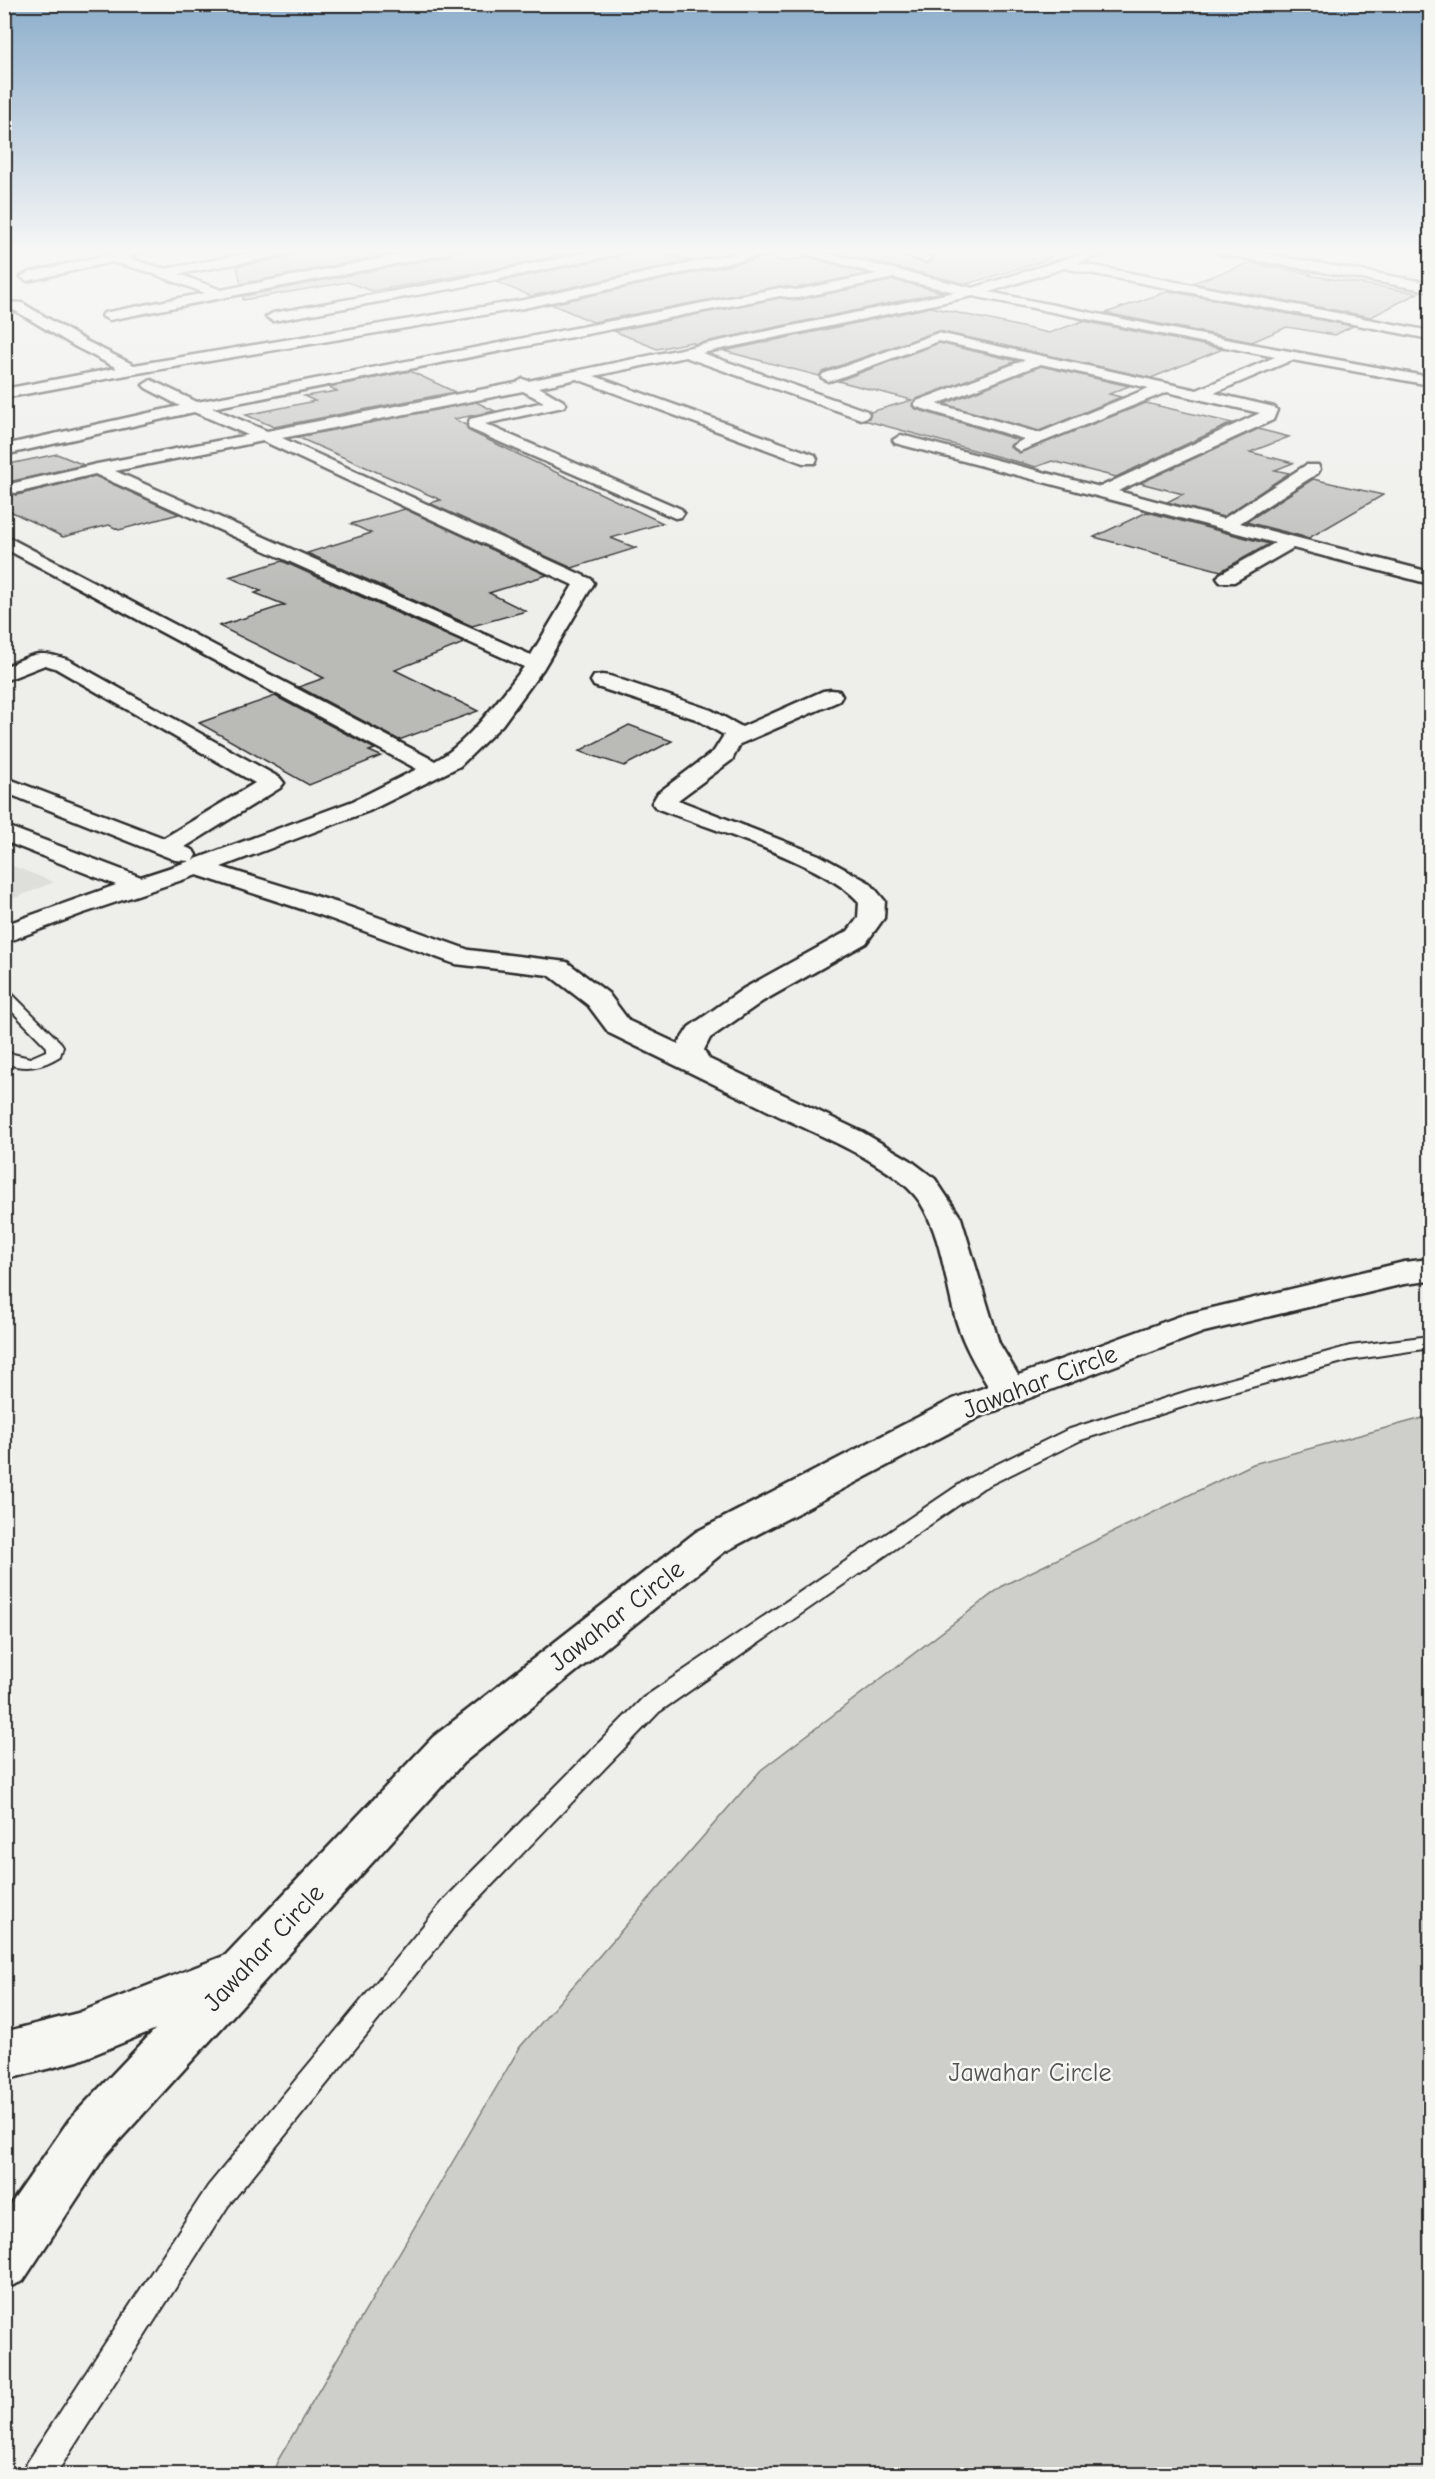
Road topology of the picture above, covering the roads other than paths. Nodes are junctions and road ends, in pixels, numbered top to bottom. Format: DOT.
graph roads {
  1 [pos="124,366"];
  2 [pos="159,366"];
  3 [pos="403,366"];
  4 [pos="618,366"];
  5 [pos="725,366"];
  6 [pos="859,366"];
  7 [pos="1024,366"];
  8 [pos="1064,366"];
  9 [pos="1267,366"];
  10 [pos="1342,366"];
  11 [pos="1396,366"];
  12 [pos="132,370"];
  13 [pos="1382,373"];
  14 [pos="576,374"];
  15 [pos="828,377"];
  16 [pos="1431,381"];
  17 [pos="523,384"];
  18 [pos="151,385"];
  19 [pos="8,387"];
  20 [pos="1163,388"];
  21 [pos="1197,395"];
  22 [pos="195,407"];
  23 [pos="861,414"];
  24 [pos="265,436"];
  25 [pos="1040,438"];
  26 [pos="902,440"];
  27 [pos="4,450"];
  28 [pos="808,459"];
  29 [pos="984,461"];
  30 [pos="98,469"];
  31 [pos="1312,469"];
  32 [pos="16,488"];
  33 [pos="1101,493"];
  34 [pos="675,513"];
  35 [pos="1225,525"];
  36 [pos="4,540"];
  37 [pos="1290,542"];
  38 [pos="1431,555"];
  39 [pos="1404,571"];
  40 [pos="1227,578"];
  41 [pos="1431,578"];
  42 [pos="536,665"];
  43 [pos="4,675"];
  44 [pos="602,681"];
  45 [pos="831,696"];
  46 [pos="746,734"];
  47 [pos="435,770"];
  48 [pos="4,784"];
  49 [pos="4,832"];
  50 [pos="165,848"];
  51 [pos="202,865"];
  52 [pos="139,885"];
  53 [pos="4,936"];
  54 [pos="4,994"];
  55 [pos="4,1057"];
  56 [pos="698,1065"];
  57 [pos="1431,1270"];
  58 [pos="1431,1342"];
  59 [pos="1010,1392"];
  60 [pos="244,1970"];
  61 [pos="4,2056"];
  62 [pos="4,2262"];
  63 [pos="38,2475"];
  1 -- 12 [label="street"];
  2 -- 12 [label="street"];
  3 -- 22 [label="street"];
  4 -- 14 [label="street"];
  5 -- 23 [label="street"];
  6 -- 15 [label="street"];
  7 -- 25 [label="street"];
  8 -- 20 [label="street"];
  9 -- 21 [label="street"];
  10 -- 13 [label="street"];
  11 -- 13 [label="street"];
  12 -- 19 [label="street"];
  13 -- 16 [label="street"];
  14 -- 17 [label="street"];
  14 -- 28 [label="street"];
  17 -- 24 [label="street"];
  17 -- 34 [label="street"];
  18 -- 22 [label="street"];
  20 -- 21 [label="street"];
  20 -- 25 [label="street"];
  21 -- 33 [label="street"];
  22 -- 24 [label="street"];
  22 -- 27 [label="street"];
  24 -- 30 [label="street"];
  24 -- 42 [label="street"];
  25 -- 29 [label="street"];
  26 -- 29 [label="street"];
  29 -- 33 [label="street"];
  30 -- 32 [label="street"];
  30 -- 42 [label="street"];
  31 -- 35 [label="street"];
  33 -- 35 [label="street"];
  35 -- 37 [label="street"];
  36 -- 47 [label="street"];
  37 -- 39 [label="street"];
  37 -- 40 [label="street"];
  38 -- 39 [label="street"];
  39 -- 41 [label="street"];
  42 -- 47 [label="street"];
  43 -- 50 [label="street"];
  44 -- 46 [label="street"];
  45 -- 46 [label="street"];
  46 -- 56 [label="street"];
  47 -- 51 [label="street"];
  48 -- 50 [label="street"];
  49 -- 52 [label="street"];
  50 -- 51 [label="street"];
  51 -- 52 [label="street"];
  51 -- 56 [label="street"];
  52 -- 53 [label="street"];
  54 -- 55 [label="lane"];
  56 -- 59 [label="street"];
  57 -- 59 [label="street, Jawahar Circle"];
  58 -- 63 [label="lane"];
  59 -- 60 [label="street, Jawahar Circle"];
  60 -- 61 [label="street"];
  60 -- 62 [label="street, Jawahar Circle"];
}
